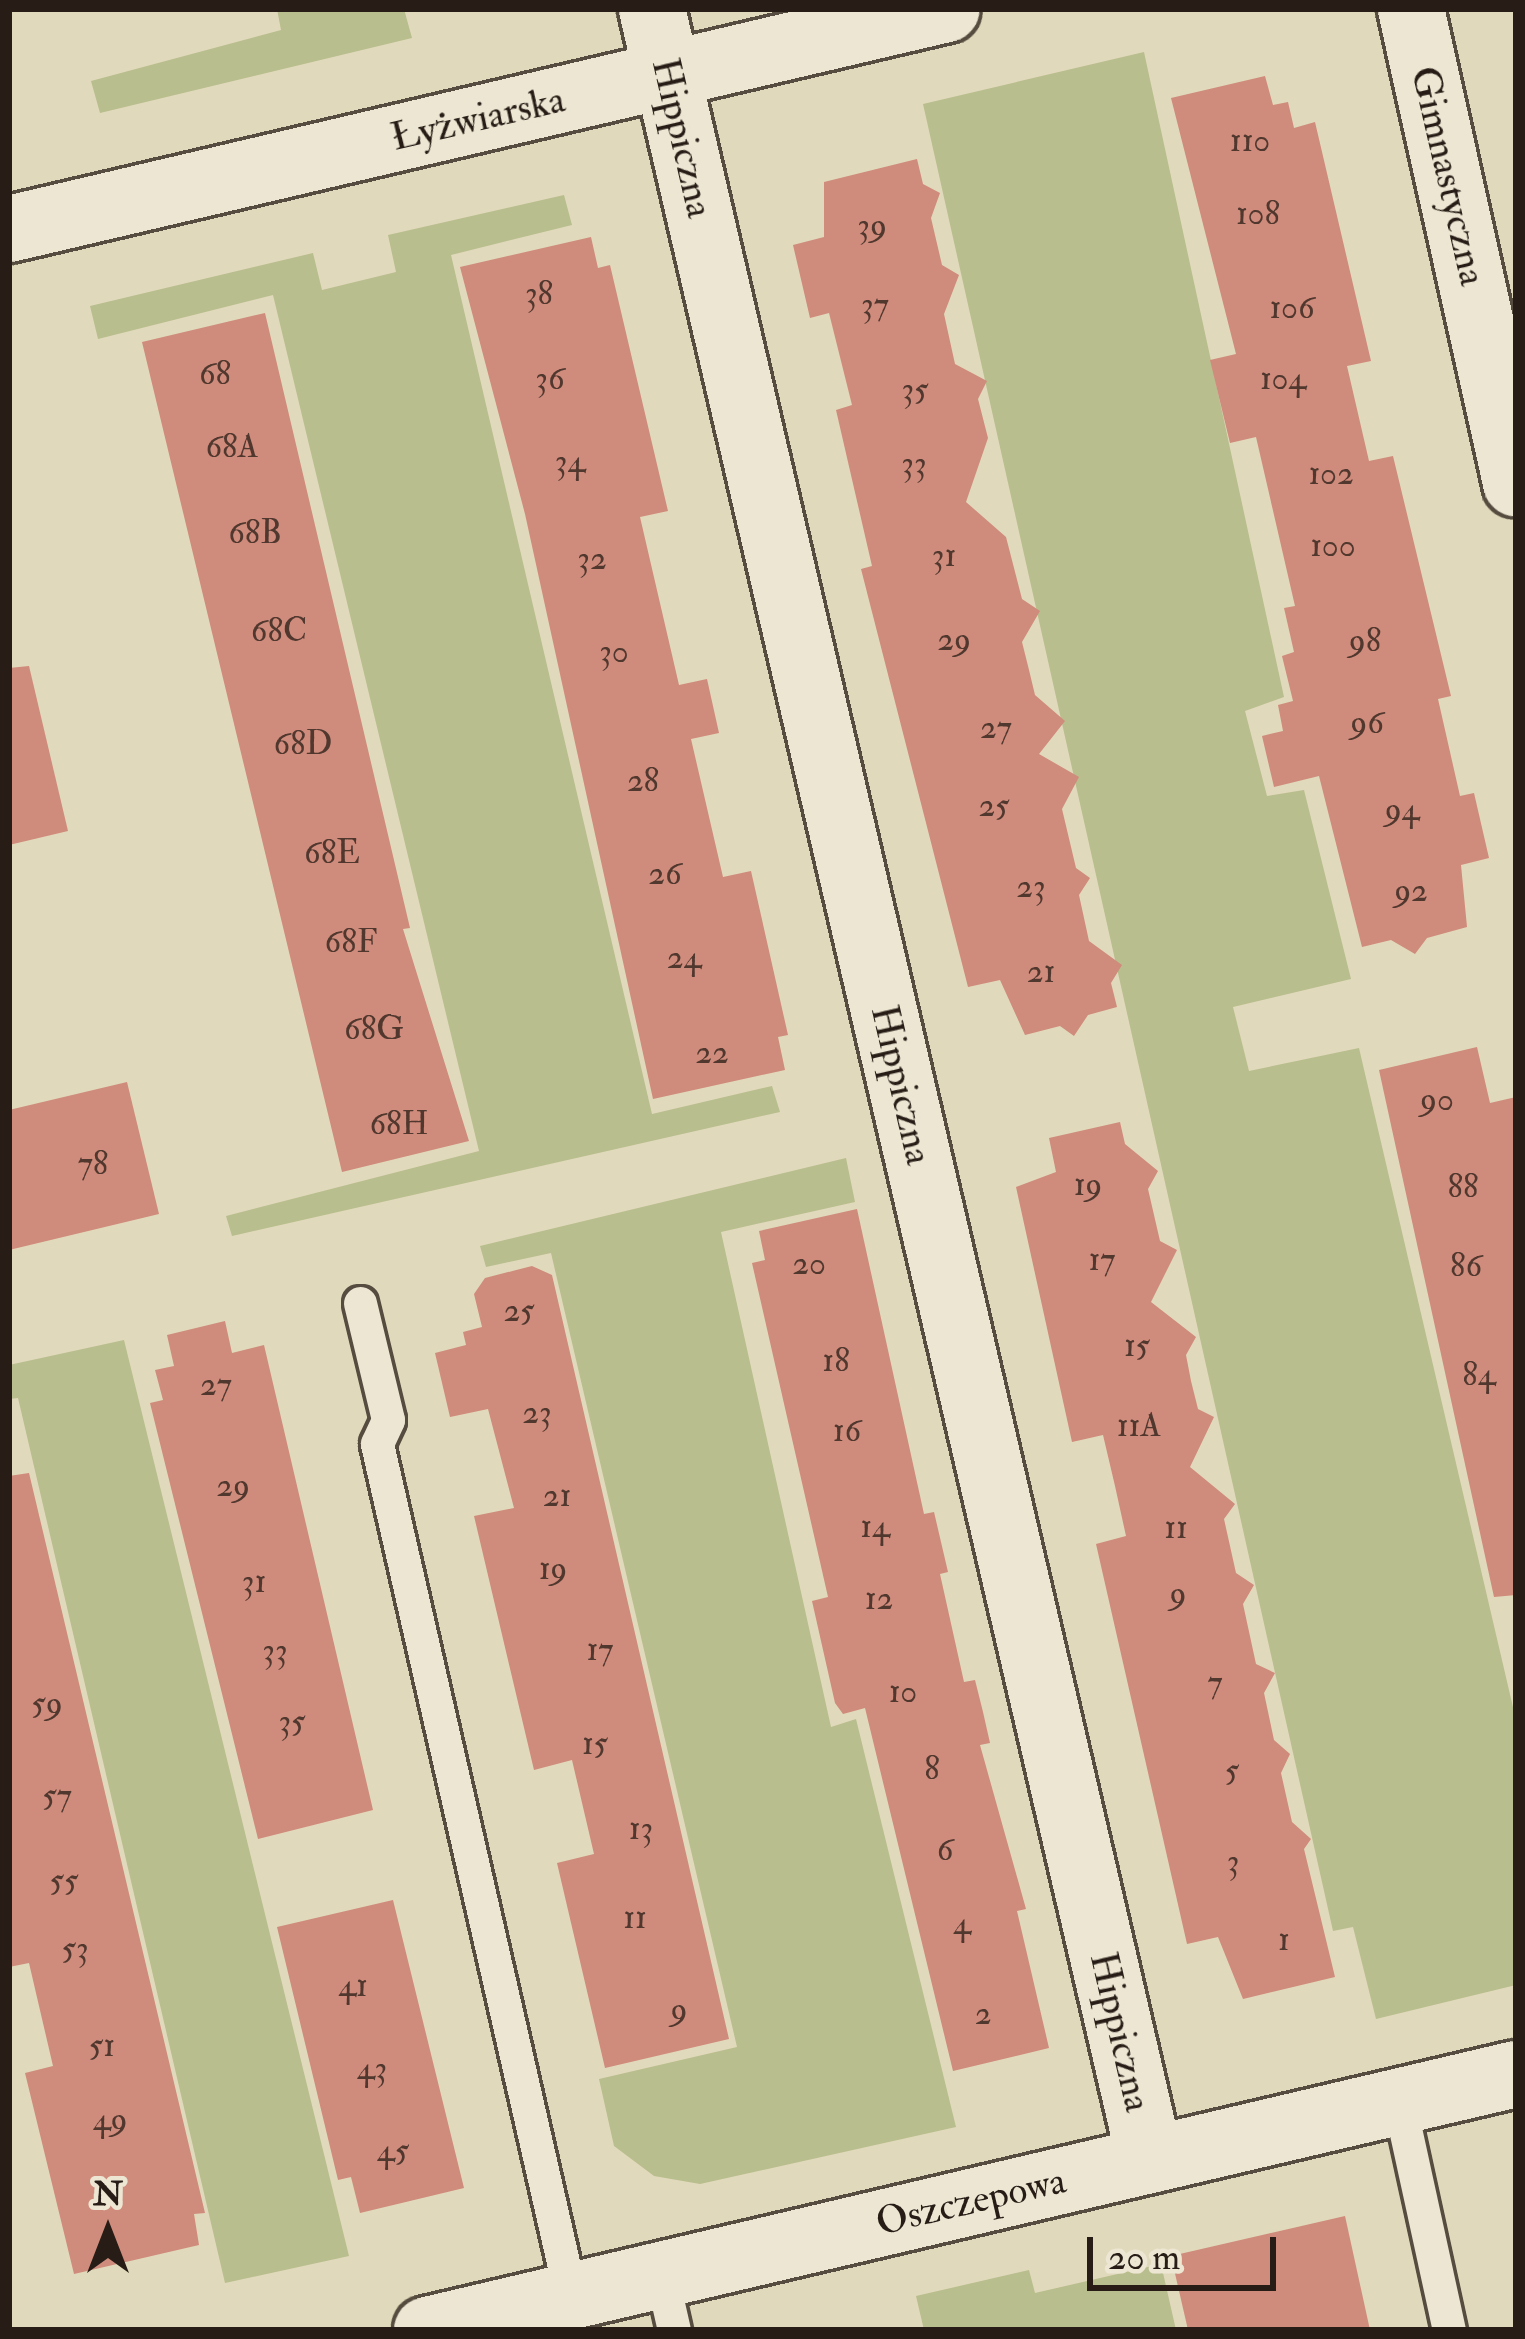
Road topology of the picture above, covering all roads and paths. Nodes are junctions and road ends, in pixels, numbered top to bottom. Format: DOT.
graph roads {
  1 [pos="652,9"];
  2 [pos="947,9"];
  3 [pos="1411,9"];
  4 [pos="668,76"];
  5 [pos="9,229"];
  6 [pos="1516,484"];
  7 [pos="360,1303"];
  8 [pos="1516,2074"];
  9 [pos="1399,2101"];
  10 [pos="1150,2160"];
  11 [pos="571,2296"];
  12 [pos="667,2302"];
  13 [pos="427,2330"];
  14 [pos="1449,2330"];
  1 -- 4 [label="street, Hippiczna"];
  2 -- 4 [label="street, Łyżwiarska"];
  3 -- 6 [label="street, Gimnastyczna"];
  4 -- 5 [label="street, Łyżwiarska"];
  4 -- 10 [label="street, Hippiczna"];
  7 -- 11 [label="lane"];
  8 -- 9 [label="street, Oszczepowa"];
  9 -- 10 [label="street, Oszczepowa"];
  9 -- 14 [label="lane"];
  10 -- 12 [label="street, Oszczepowa"];
  11 -- 12 [label="street, Oszczepowa"];
  11 -- 13 [label="street, Oszczepowa"];
}
